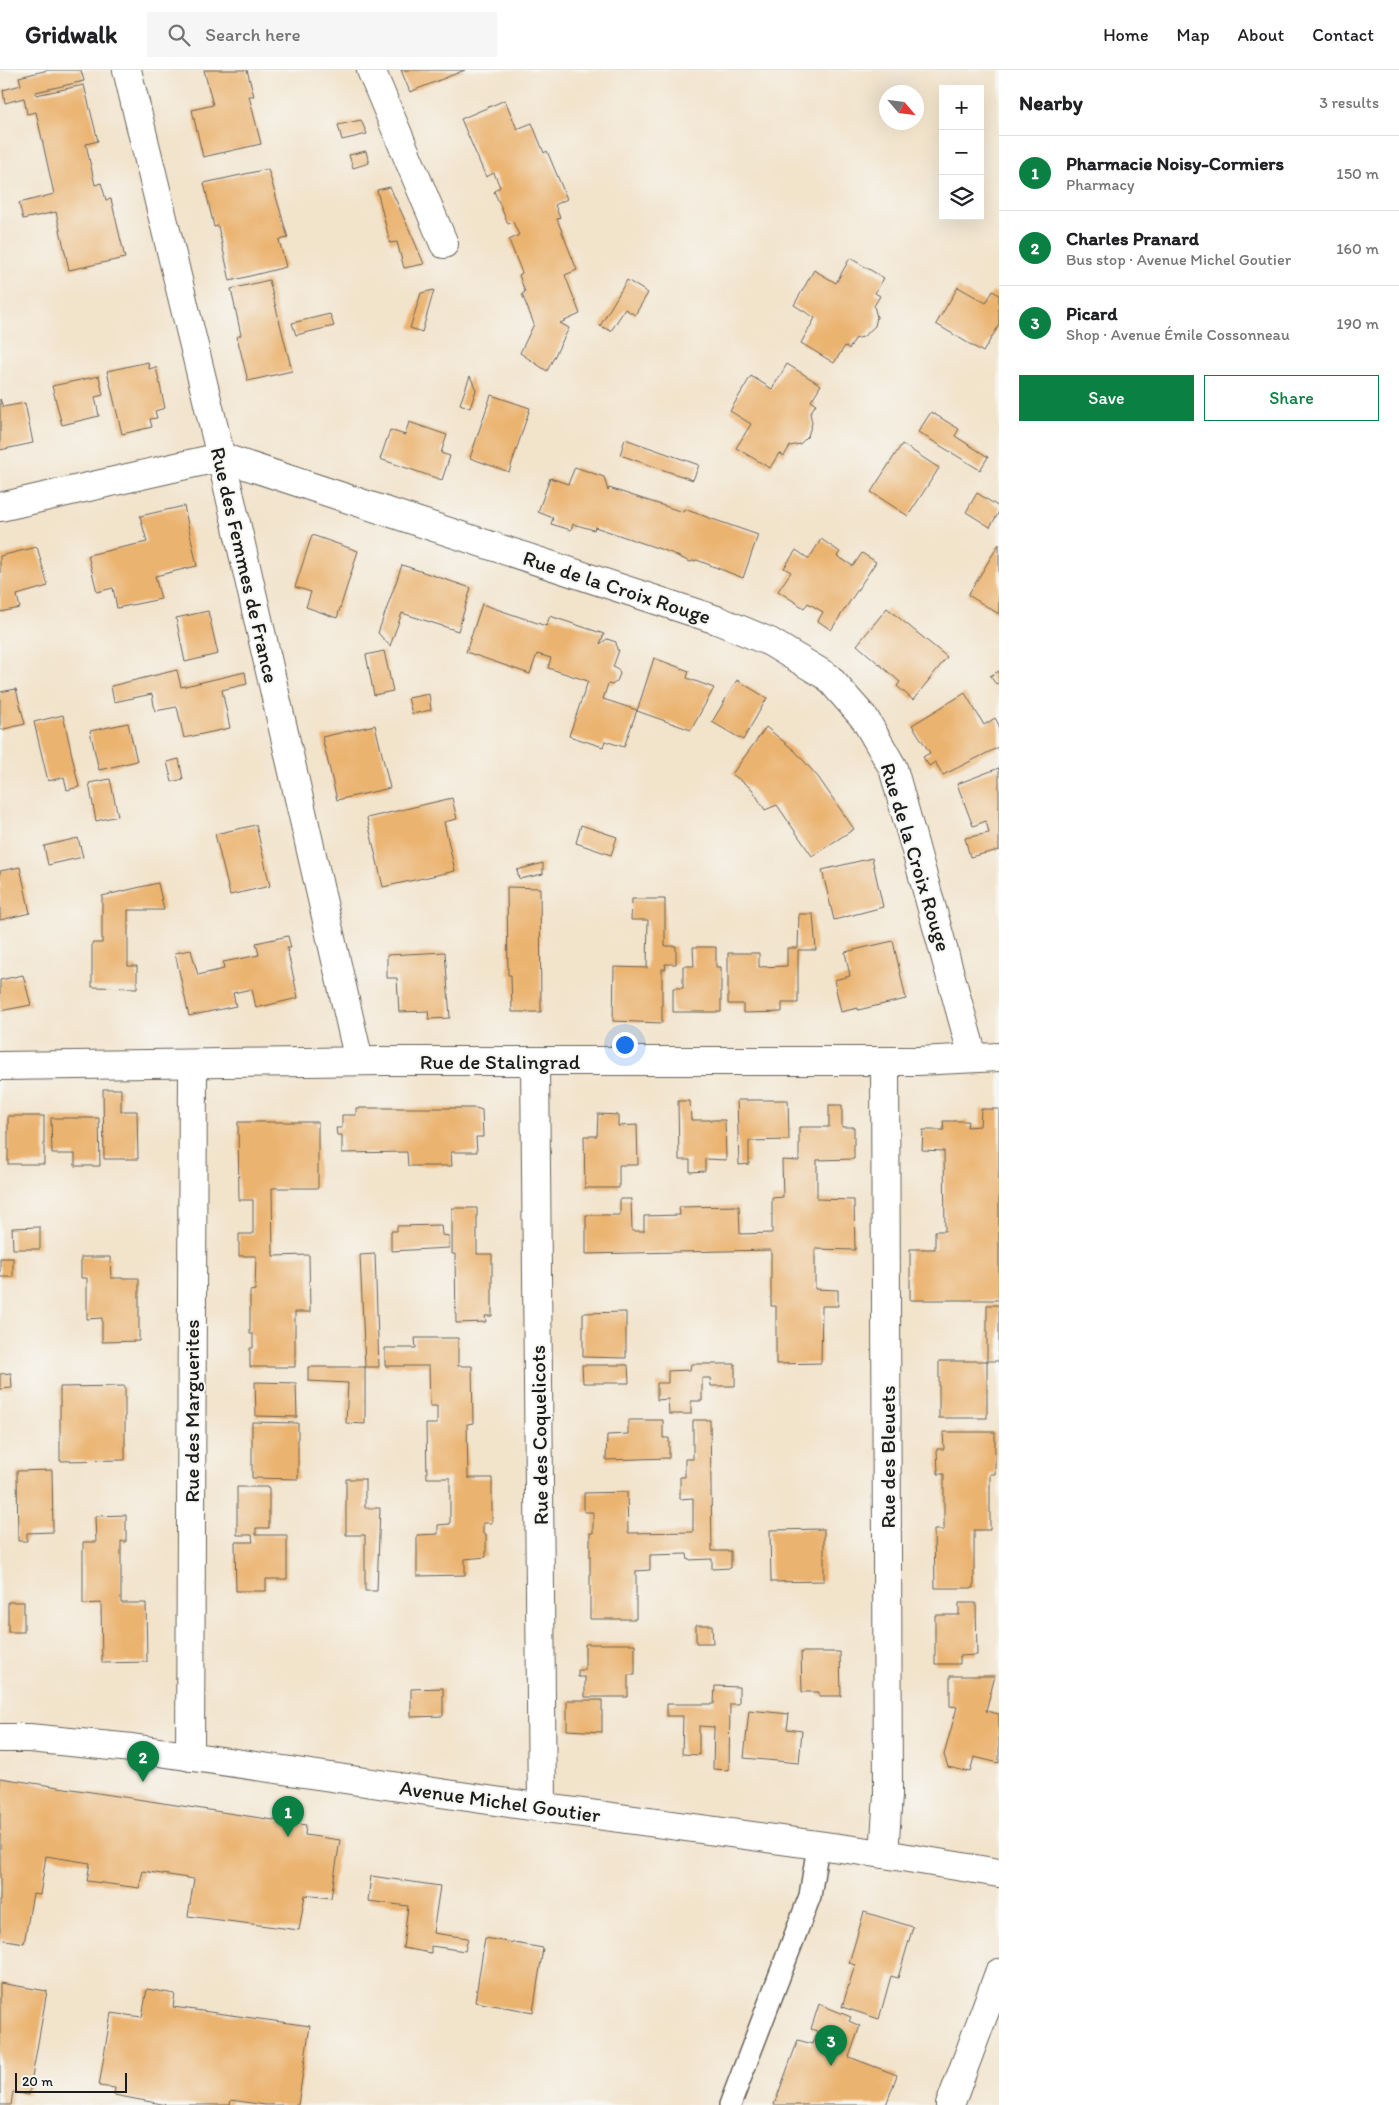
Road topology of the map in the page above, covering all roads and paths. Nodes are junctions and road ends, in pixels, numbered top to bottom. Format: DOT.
graph roads {
  1 [pos="127,70"];
  2 [pos="371,70"];
  3 [pos="444,244"];
  4 [pos="221,458"];
  5 [pos="0,507"];
  6 [pos="986,1057"];
  7 [pos="359,1061"];
  8 [pos="885,1061"];
  9 [pos="535,1062"];
  10 [pos="193,1065"];
  11 [pos="0,1066"];
  12 [pos="0,1738"];
  13 [pos="190,1757"];
  14 [pos="542,1807"];
  15 [pos="818,1846"];
  16 [pos="884,1854"];
  17 [pos="999,1873"];
  18 [pos="999,1973"];
  19 [pos="730,2105"];
  20 [pos="950,2105"];
  1 -- 4 [label="street, Rue des Femmes de France"];
  2 -- 3 [label="street"];
  4 -- 5 [label="street"];
  4 -- 6 [label="street, Rue de la Croix Rouge"];
  4 -- 7 [label="street, Rue des Femmes de France"];
  6 -- 8 [label="street, Rue de Stalingrad"];
  7 -- 9 [label="street, Rue de Stalingrad"];
  7 -- 10 [label="street, Rue de Stalingrad"];
  8 -- 9 [label="street, Rue de Stalingrad"];
  8 -- 16 [label="street, Rue des Bleuets"];
  9 -- 14 [label="street, Rue des Coquelicots"];
  10 -- 11 [label="street, Rue de Stalingrad"];
  10 -- 13 [label="street, Rue des Marguerites"];
  12 -- 13 [label="street, Avenue Michel Goutier"];
  13 -- 14 [label="street, Avenue Michel Goutier"];
  14 -- 15 [label="street, Avenue Michel Goutier"];
  15 -- 16 [label="street, Avenue Michel Goutier"];
  15 -- 19 [label="lane"];
  16 -- 17 [label="street, Avenue Michel Goutier"];
  18 -- 20 [label="street"];
}
